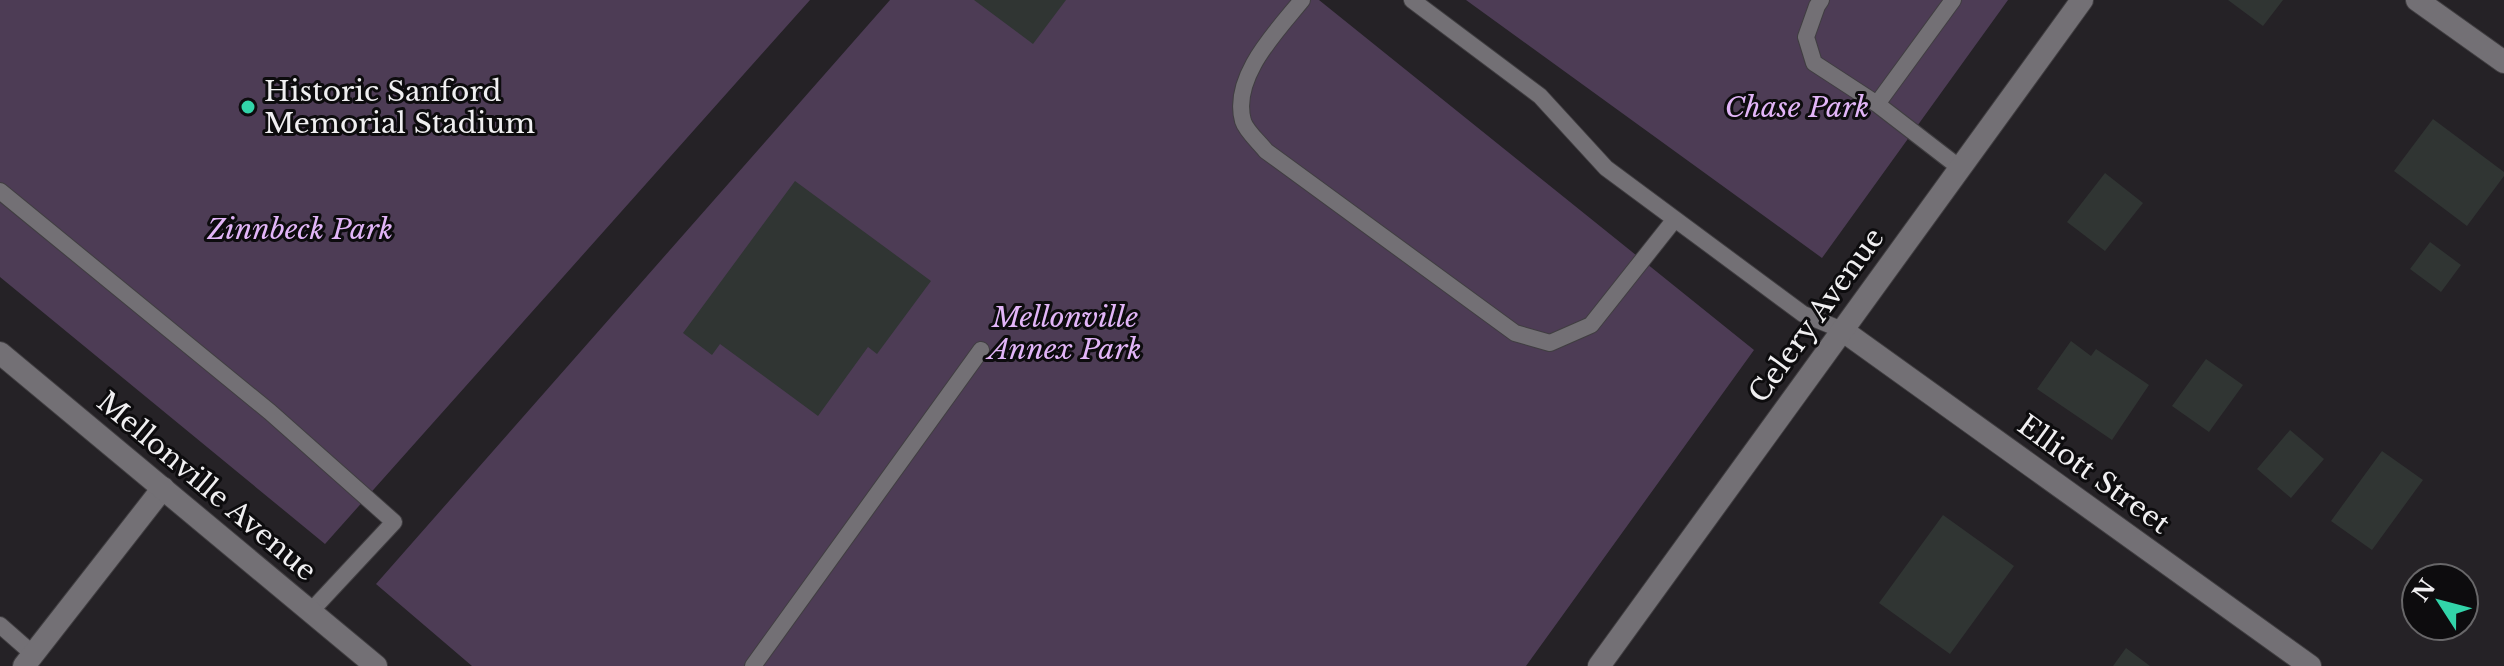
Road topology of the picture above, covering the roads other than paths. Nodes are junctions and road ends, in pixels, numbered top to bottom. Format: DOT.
graph roads {
  1 [pos="1302,0"];
  2 [pos="1412,0"];
  3 [pos="1821,0"];
  4 [pos="1953,0"];
  5 [pos="2082,0"];
  6 [pos="2417,0"];
  7 [pos="2504,62"];
  8 [pos="1877,104"];
  9 [pos="1960,168"];
  10 [pos="0,191"];
  11 [pos="1675,219"];
  12 [pos="1842,330"];
  13 [pos="981,350"];
  14 [pos="0,353"];
  15 [pos="163,488"];
  16 [pos="311,611"];
  17 [pos="0,625"];
  18 [pos="29,660"];
  19 [pos="376,666"];
  20 [pos="753,666"];
  21 [pos="1599,666"];
  22 [pos="2310,666"];
  1 -- 11 [label="lane"];
  2 -- 11 [label="lane"];
  3 -- 8 [label="lane"];
  4 -- 8 [label="lane"];
  5 -- 9 [label="street, Celery Avenue"];
  6 -- 7 [label="street"];
  8 -- 9 [label="lane"];
  9 -- 12 [label="street, Celery Avenue"];
  10 -- 16 [label="lane"];
  11 -- 12 [label="lane"];
  12 -- 21 [label="street, Celery Avenue"];
  12 -- 22 [label="street, Elliott Street"];
  13 -- 20 [label="lane"];
  14 -- 15 [label="street, Mellonville Avenue"];
  15 -- 16 [label="street, Mellonville Avenue"];
  15 -- 18 [label="street"];
  16 -- 19 [label="street, Mellonville Avenue"];
  17 -- 18 [label="lane"];
}
